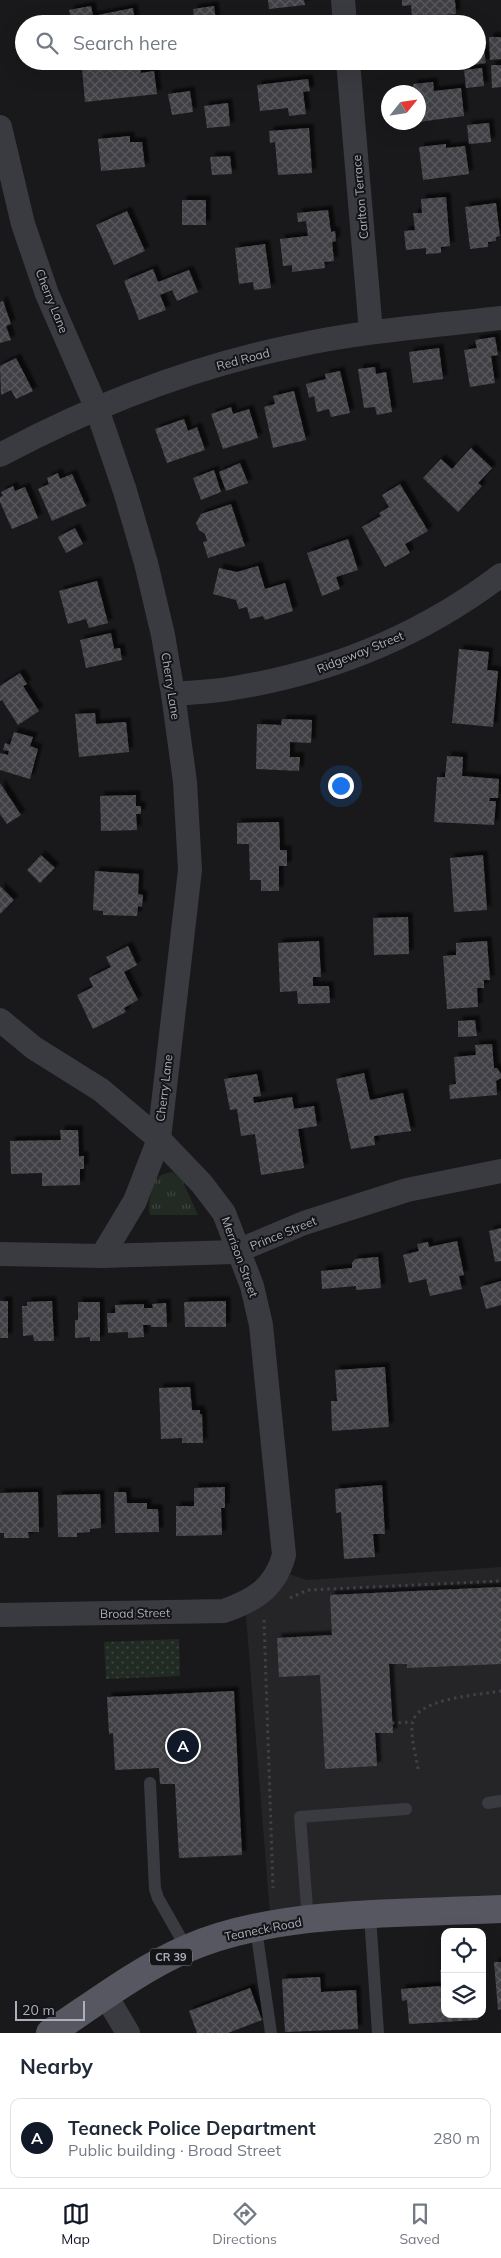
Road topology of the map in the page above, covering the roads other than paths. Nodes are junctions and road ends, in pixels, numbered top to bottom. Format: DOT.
graph roads {
  1 [pos="343,0"];
  2 [pos="344,15"];
  3 [pos="349,70"];
  4 [pos="0,127"];
  5 [pos="2,156"];
  6 [pos="501,318"];
  7 [pos="371,332"];
  8 [pos="96,409"];
  9 [pos="0,455"];
  10 [pos="501,575"];
  11 [pos="173,694"];
  12 [pos="0,1020"];
  13 [pos="159,1139"];
  14 [pos="501,1171"];
  15 [pos="238,1251"];
  16 [pos="0,1254"];
  17 [pos="102,1256"];
  18 [pos="267,1588"];
  19 [pos="0,1616"];
  20 [pos="150,1783"];
  21 [pos="406,1809"];
  22 [pos="501,1909"];
  23 [pos="370,1916"];
  24 [pos="308,1920"];
  25 [pos="256,1929"];
  26 [pos="187,1949"];
  27 [pos="106,1996"];
  28 [pos="50,2033"];
  29 [pos="128,2033"];
  30 [pos="270,2033"];
  31 [pos="378,2033"];
  1 -- 2 [label="street"];
  3 -- 7 [label="street, Carlton Terrace"];
  4 -- 5 [label="street, Cherry Lane"];
  5 -- 8 [label="street, Cherry Lane"];
  6 -- 7 [label="street, Red Road"];
  7 -- 8 [label="street, Red Road"];
  8 -- 9 [label="street, Red Road"];
  8 -- 11 [label="street, Cherry Lane"];
  10 -- 11 [label="street, Ridgeway Street"];
  11 -- 13 [label="street, Cherry Lane"];
  12 -- 13 [label="street, Merrison Street"];
  13 -- 15 [label="street, Merrison Street"];
  13 -- 17 [label="street, Cherry Lane"];
  14 -- 15 [label="street, Prince Street"];
  15 -- 17 [label="street, Prince Street"];
  15 -- 18 [label="street, Merrison Street"];
  16 -- 17 [label="street, Prince Street"];
  18 -- 19 [label="street, Broad Street"];
  20 -- 26 [label="lane"];
  21 -- 24 [label="lane"];
  22 -- 23 [label="main road, Teaneck Road / CR 39"];
  23 -- 24 [label="main road, Teaneck Road / CR 39"];
  23 -- 31 [label="lane"];
  24 -- 25 [label="main road, Teaneck Road / CR 39"];
  25 -- 26 [label="main road, Teaneck Road / CR 39"];
  25 -- 30 [label="lane"];
  26 -- 27 [label="main road, Teaneck Road / CR 39"];
  27 -- 28 [label="main road, Teaneck Road / CR 39"];
  27 -- 29 [label="street"];
}
